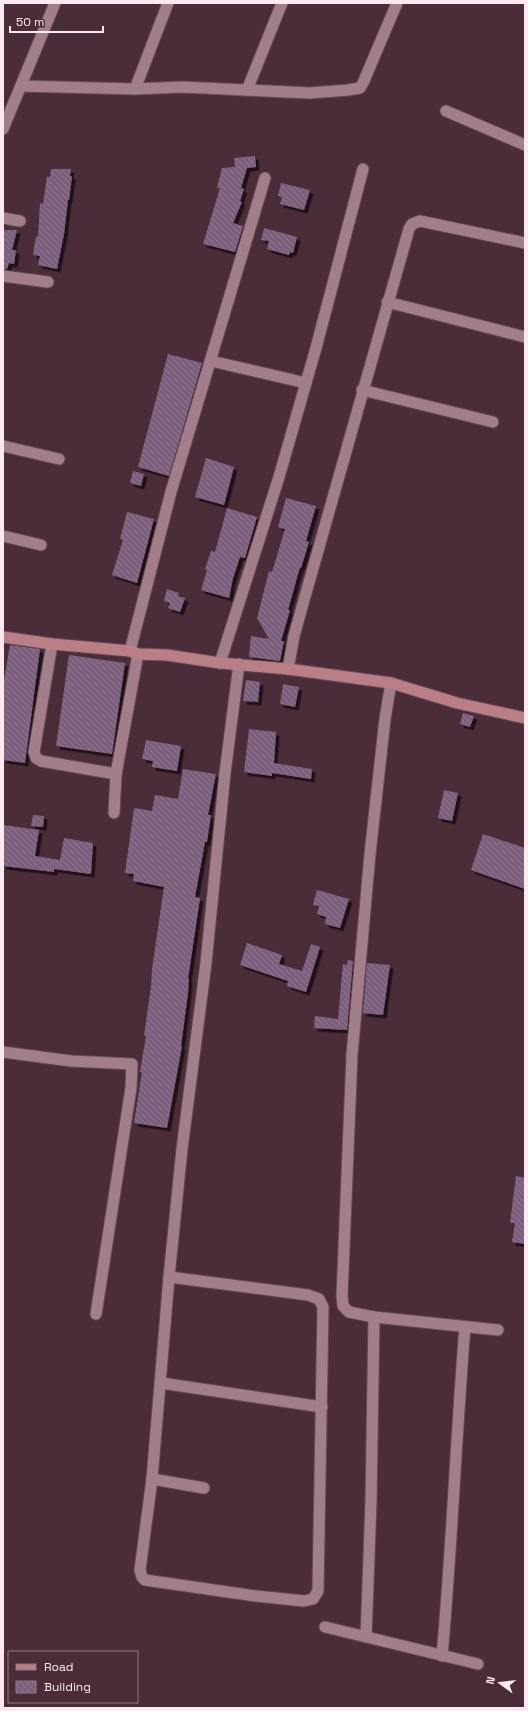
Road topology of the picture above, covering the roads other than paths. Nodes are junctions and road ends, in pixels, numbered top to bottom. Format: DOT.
graph roads {
  1 [pos="55,3"];
  2 [pos="168,3"];
  3 [pos="282,3"];
  4 [pos="397,3"];
  5 [pos="21,86"];
  6 [pos="135,89"];
  7 [pos="247,90"];
  8 [pos="446,111"];
  9 [pos="3,129"];
  10 [pos="525,145"];
  11 [pos="363,169"];
  12 [pos="265,178"];
  13 [pos="3,218"];
  14 [pos="20,221"];
  15 [pos="525,243"];
  16 [pos="3,276"];
  17 [pos="48,282"];
  18 [pos="387,302"];
  19 [pos="525,337"];
  20 [pos="211,360"];
  21 [pos="306,383"];
  22 [pos="362,390"];
  23 [pos="493,422"];
  24 [pos="3,446"];
  25 [pos="59,459"];
  26 [pos="3,536"];
  27 [pos="41,545"];
  28 [pos="3,637"];
  29 [pos="52,644"];
  30 [pos="134,653"];
  31 [pos="220,663"];
  32 [pos="240,664"];
  33 [pos="288,669"];
  34 [pos="391,684"];
  35 [pos="525,718"];
  36 [pos="116,774"];
  37 [pos="114,813"];
  38 [pos="3,1052"];
  39 [pos="169,1277"];
  40 [pos="96,1314"];
  41 [pos="374,1317"];
  42 [pos="465,1326"];
  43 [pos="498,1330"];
  44 [pos="161,1383"];
  45 [pos="322,1407"];
  46 [pos="152,1479"];
  47 [pos="204,1488"];
  48 [pos="326,1627"];
  49 [pos="366,1637"];
  50 [pos="442,1656"];
  51 [pos="478,1664"];
  1 -- 5 [label="street"];
  2 -- 6 [label="street"];
  3 -- 7 [label="street"];
  4 -- 7 [label="street"];
  5 -- 6 [label="street"];
  5 -- 9 [label="street"];
  6 -- 7 [label="street"];
  8 -- 10 [label="street"];
  11 -- 21 [label="street"];
  12 -- 20 [label="street"];
  13 -- 14 [label="street"];
  15 -- 18 [label="street"];
  16 -- 17 [label="street"];
  18 -- 19 [label="street"];
  18 -- 22 [label="street"];
  20 -- 21 [label="street"];
  20 -- 30 [label="street"];
  21 -- 31 [label="street"];
  22 -- 23 [label="street"];
  22 -- 33 [label="street"];
  24 -- 25 [label="street"];
  26 -- 27 [label="street"];
  28 -- 29 [label="main road"];
  29 -- 30 [label="main road"];
  29 -- 36 [label="street"];
  30 -- 31 [label="main road"];
  30 -- 36 [label="street"];
  31 -- 32 [label="main road"];
  32 -- 33 [label="main road"];
  32 -- 39 [label="street"];
  33 -- 34 [label="main road"];
  34 -- 35 [label="main road"];
  34 -- 41 [label="street"];
  36 -- 37 [label="street"];
  38 -- 40 [label="street"];
  39 -- 44 [label="street"];
  39 -- 45 [label="street"];
  41 -- 42 [label="street"];
  41 -- 49 [label="street"];
  42 -- 43 [label="street"];
  42 -- 50 [label="street"];
  44 -- 45 [label="street"];
  44 -- 46 [label="street"];
  45 -- 46 [label="street"];
  46 -- 47 [label="street"];
  48 -- 49 [label="street"];
  49 -- 50 [label="street"];
  50 -- 51 [label="street"];
}
